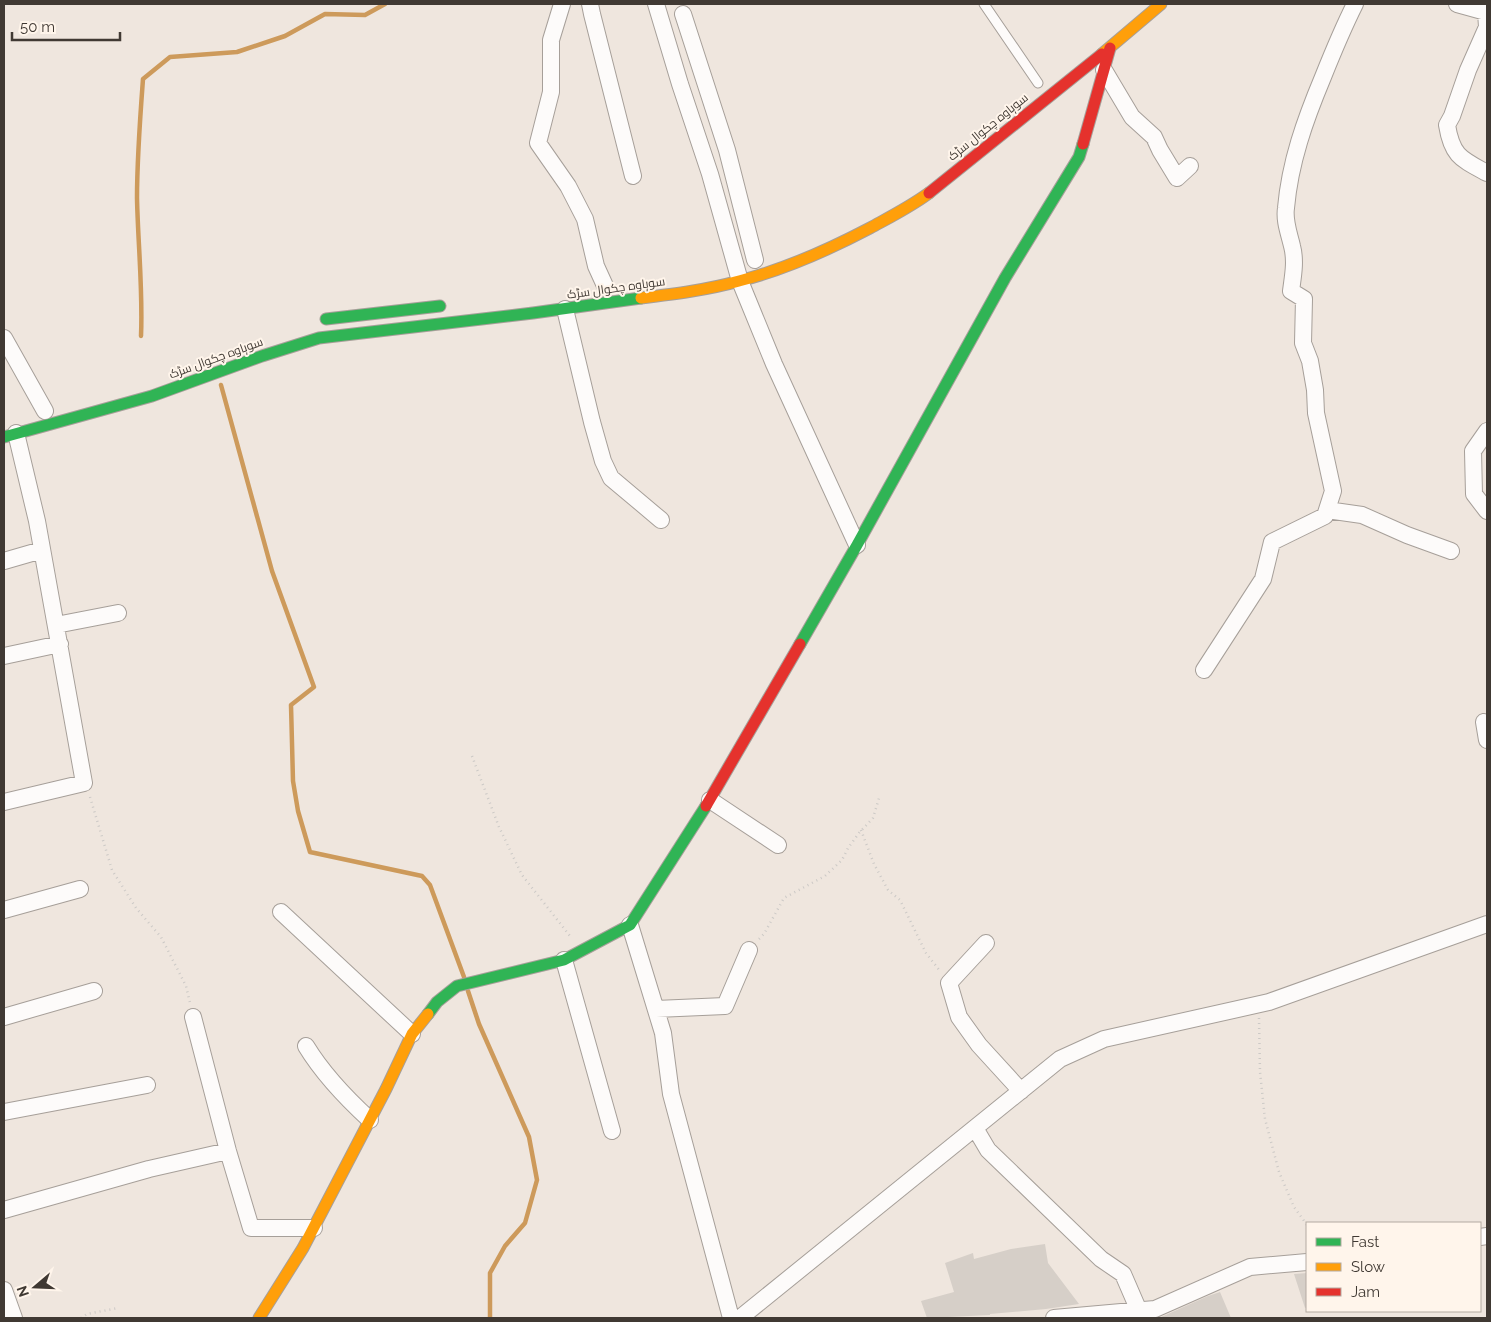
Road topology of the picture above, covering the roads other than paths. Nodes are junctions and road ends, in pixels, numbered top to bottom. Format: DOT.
graph roads {
  1 [pos="562,4"];
  2 [pos="590,4"];
  3 [pos="656,4"];
  4 [pos="984,4"];
  5 [pos="1161,4"];
  6 [pos="1356,4"];
  7 [pos="1457,4"];
  8 [pos="683,14"];
  9 [pos="1110,48"];
  10 [pos="1104,70"];
  11 [pos="1038,83"];
  12 [pos="1190,166"];
  13 [pos="1487,173"];
  14 [pos="633,176"];
  15 [pos="760,258"];
  16 [pos="733,272"];
  17 [pos="607,288"];
  18 [pos="451,305"];
  19 [pos="565,309"];
  20 [pos="313,322"];
  21 [pos="4,338"];
  22 [pos="45,411"];
  23 [pos="1487,431"];
  24 [pos="10,435"];
  25 [pos="1327,510"];
  26 [pos="1487,511"];
  27 [pos="661,520"];
  28 [pos="857,545"];
  29 [pos="42,550"];
  30 [pos="1451,552"];
  31 [pos="4,561"];
  32 [pos="118,613"];
  33 [pos="56,625"];
  34 [pos="60,644"];
  35 [pos="4,656"];
  36 [pos="1204,670"];
  37 [pos="1484,722"];
  38 [pos="1487,740"];
  39 [pos="710,800"];
  40 [pos="4,802"];
  41 [pos="778,845"];
  42 [pos="80,889"];
  43 [pos="4,910"];
  44 [pos="281,912"];
  45 [pos="1487,924"];
  46 [pos="630,925"];
  47 [pos="986,943"];
  48 [pos="749,950"];
  49 [pos="564,960"];
  50 [pos="94,990"];
  51 [pos="656,1009"];
  52 [pos="4,1017"];
  53 [pos="192,1017"];
  54 [pos="412,1034"];
  55 [pos="306,1046"];
  56 [pos="147,1086"];
  57 [pos="1021,1091"];
  58 [pos="4,1112"];
  59 [pos="370,1120"];
  60 [pos="975,1128"];
  61 [pos="612,1131"];
  62 [pos="228,1151"];
  63 [pos="4,1210"];
  64 [pos="314,1228"];
  65 [pos="1306,1262"];
  66 [pos="4,1290"];
  67 [pos="1139,1311"];
  68 [pos="14,1318"];
  69 [pos="259,1318"];
  70 [pos="731,1318"];
  71 [pos="740,1318"];
  72 [pos="1054,1318"];
  1 -- 17 [label="street"];
  2 -- 14 [label="street"];
  3 -- 16 [label="street"];
  4 -- 11 [label="lane"];
  5 -- 9 [label="main road, سوہاوہ چکوال سڑک"];
  6 -- 25 [label="street"];
  7 -- 13 [label="street"];
  8 -- 15 [label="street"];
  9 -- 10 [label="main road"];
  9 -- 16 [label="main road, سوہاوہ چکوال سڑک"];
  10 -- 12 [label="street"];
  10 -- 28 [label="main road"];
  15 -- 16 [label="main road"];
  16 -- 19 [label="main road, سوہاوہ چکوال سڑک"];
  16 -- 28 [label="street"];
  18 -- 20 [label="main road"];
  19 -- 24 [label="main road, سوہاوہ چکوال سڑک"];
  19 -- 27 [label="street"];
  21 -- 22 [label="street"];
  23 -- 26 [label="street"];
  24 -- 29 [label="street"];
  25 -- 30 [label="street"];
  25 -- 36 [label="street"];
  28 -- 39 [label="main road"];
  29 -- 31 [label="street"];
  29 -- 33 [label="street"];
  32 -- 33 [label="street"];
  33 -- 34 [label="street"];
  34 -- 35 [label="street"];
  34 -- 40 [label="street"];
  37 -- 38 [label="street"];
  39 -- 41 [label="street"];
  39 -- 46 [label="main road"];
  42 -- 43 [label="street"];
  44 -- 54 [label="street"];
  45 -- 57 [label="street"];
  46 -- 49 [label="main road"];
  46 -- 51 [label="street"];
  47 -- 57 [label="street"];
  48 -- 51 [label="street"];
  49 -- 54 [label="main road"];
  49 -- 61 [label="street"];
  50 -- 52 [label="street"];
  51 -- 70 [label="street"];
  53 -- 62 [label="street"];
  54 -- 59 [label="main road"];
  55 -- 59 [label="street"];
  56 -- 58 [label="street"];
  57 -- 60 [label="street"];
  59 -- 64 [label="main road"];
  60 -- 67 [label="street"];
  60 -- 71 [label="street"];
  62 -- 63 [label="street"];
  62 -- 64 [label="street"];
  64 -- 69 [label="main road"];
  65 -- 67 [label="street"];
  66 -- 68 [label="street"];
  67 -- 72 [label="street"];
}
